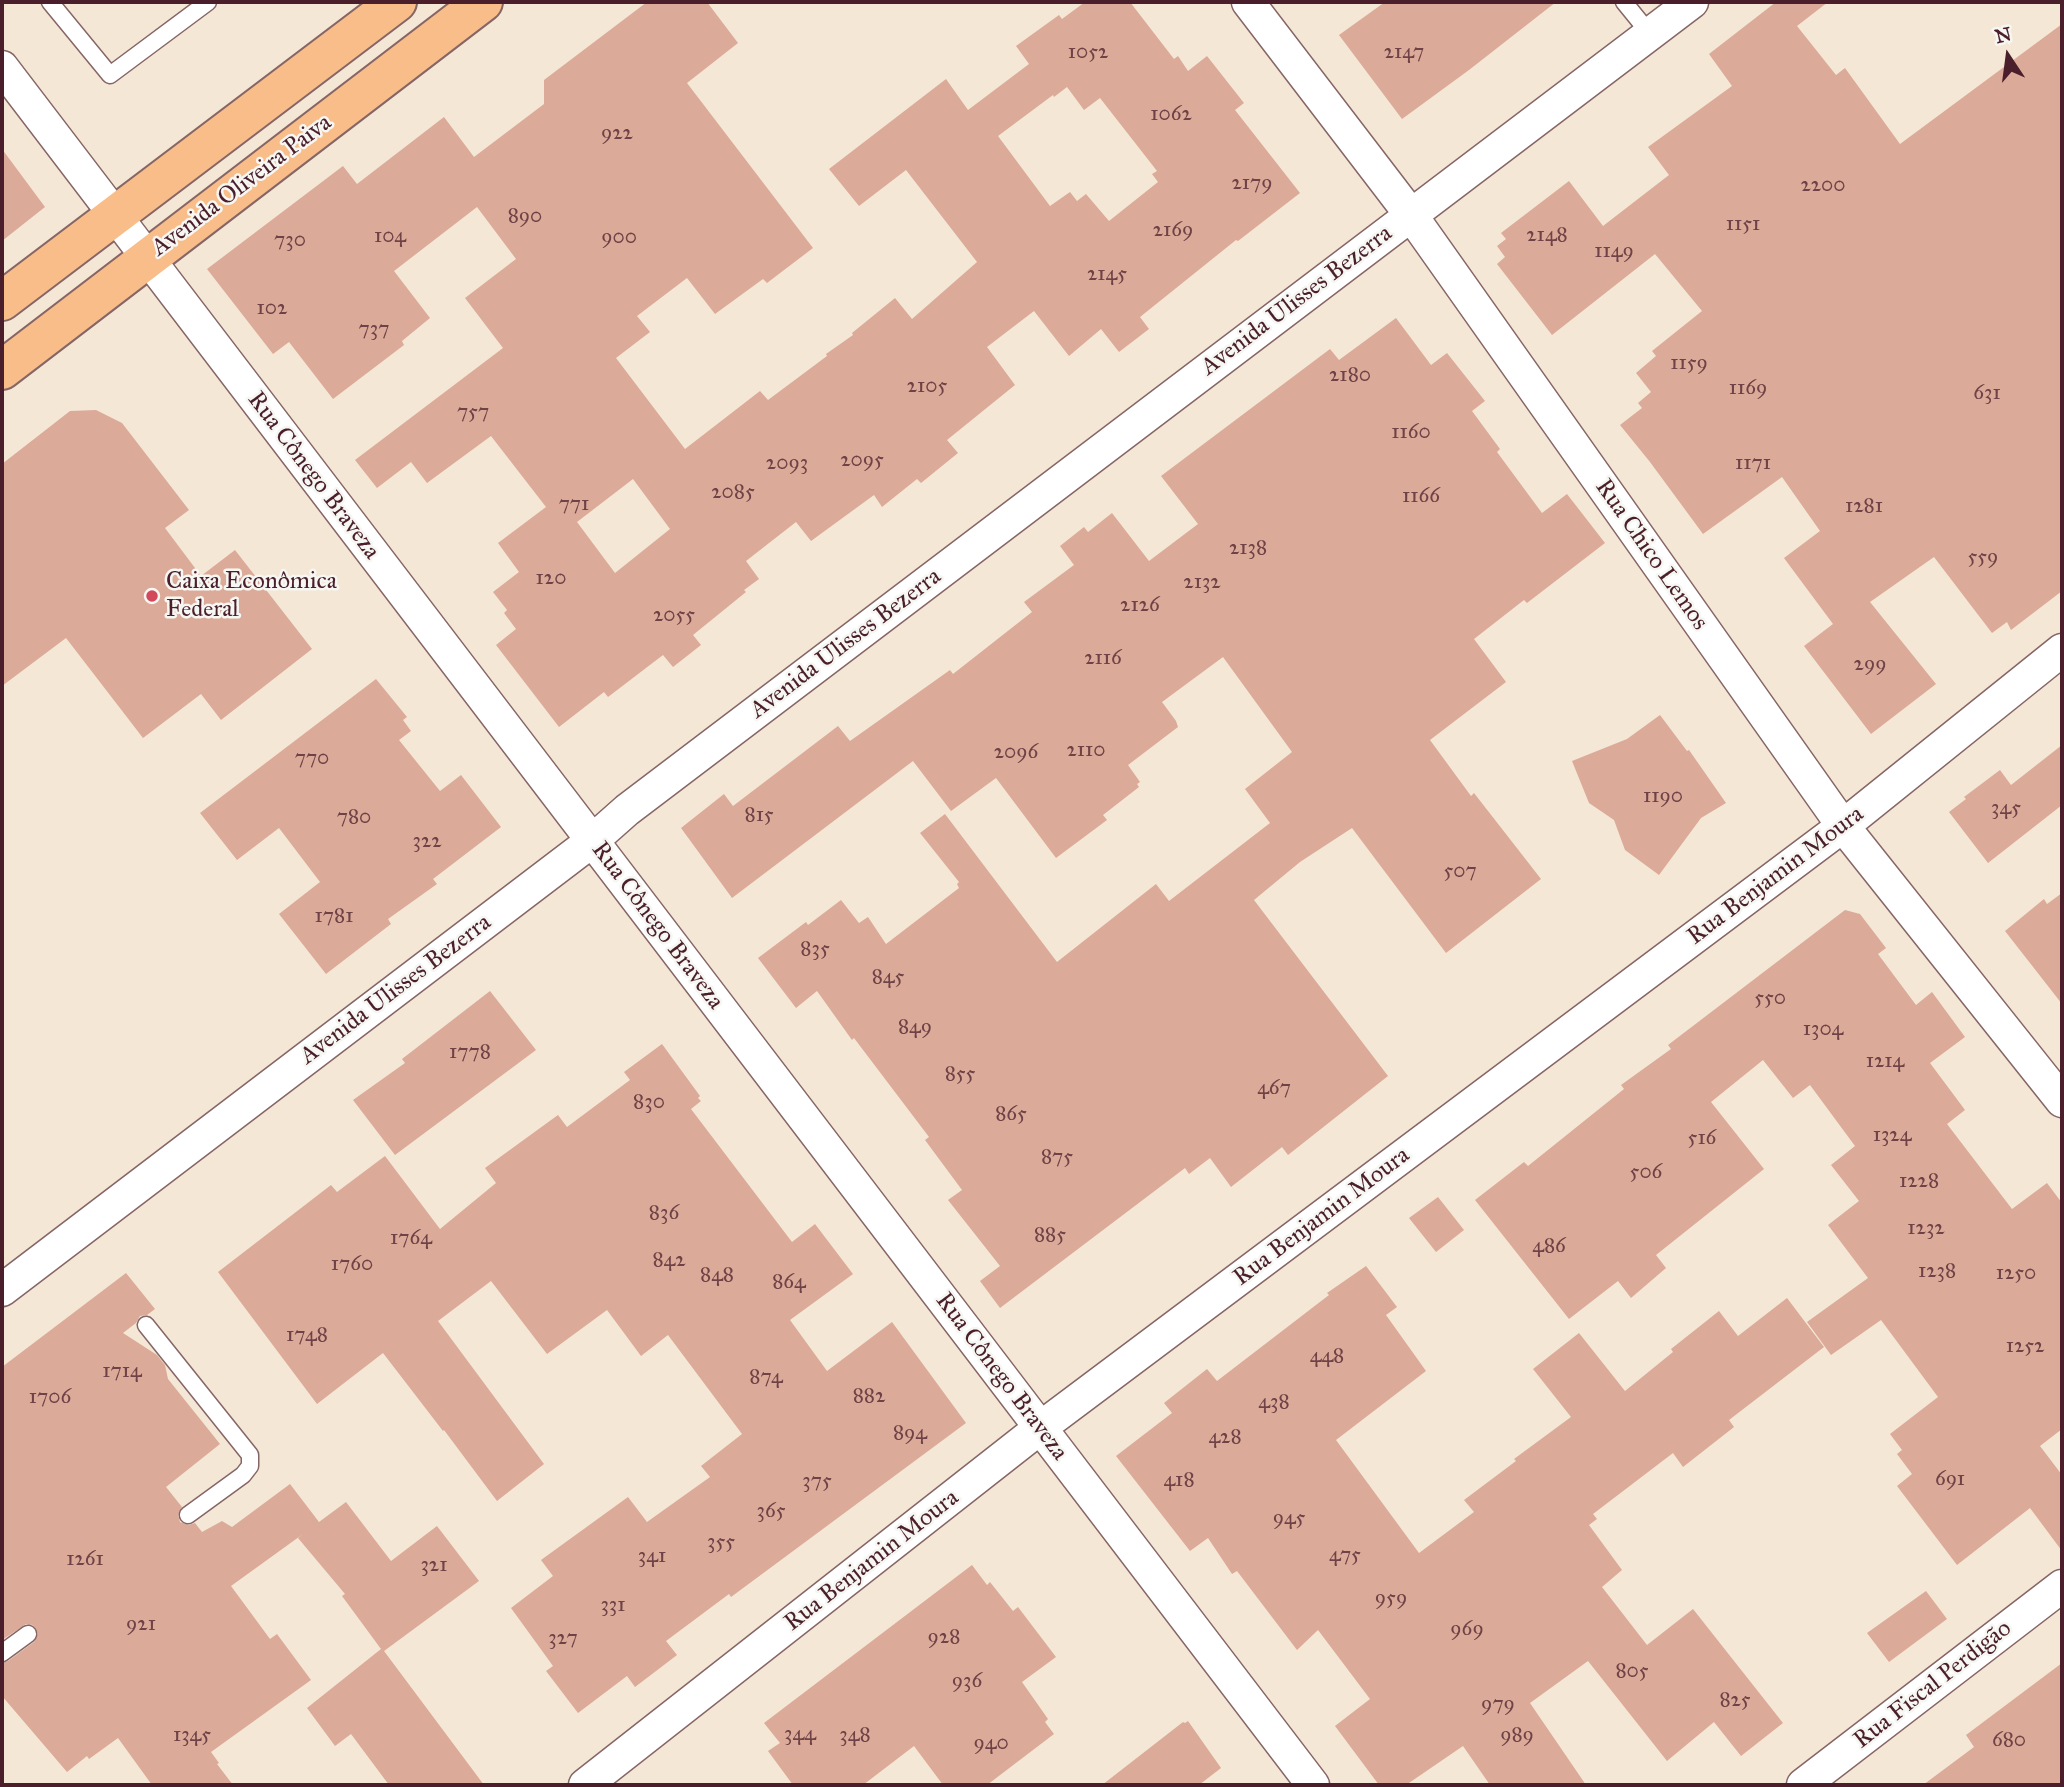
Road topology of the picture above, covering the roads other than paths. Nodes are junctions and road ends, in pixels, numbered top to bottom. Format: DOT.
graph roads {
  1 [pos="50,2"];
  2 [pos="208,2"];
  3 [pos="397,2"];
  4 [pos="482,2"];
  5 [pos="1248,2"];
  6 [pos="1624,2"];
  7 [pos="1692,2"];
  8 [pos="1650,34"];
  9 [pos="2,66"];
  10 [pos="115,215"];
  11 [pos="1411,215"];
  12 [pos="147,258"];
  13 [pos="2,301"];
  14 [pos="2,370"];
  15 [pos="2062,650"];
  16 [pos="1843,827"];
  17 [pos="592,841"];
  18 [pos="2062,1101"];
  19 [pos="2,1290"];
  20 [pos="146,1325"];
  21 [pos="1040,1428"];
  22 [pos="188,1515"];
  23 [pos="2062,1586"];
  24 [pos="28,1634"];
  25 [pos="2,1653"];
  26 [pos="584,1785"];
  27 [pos="1313,1785"];
  28 [pos="1803,1785"];
  1 -- 2 [label="lane"];
  3 -- 10 [label="main road"];
  4 -- 12 [label="main road, Avenida Oliveira Paiva"];
  5 -- 11 [label="street, Rua Chico Lemos"];
  6 -- 8 [label="lane"];
  7 -- 8 [label="street, Avenida Ulisses Bezerra"];
  8 -- 11 [label="street, Avenida Ulisses Bezerra"];
  9 -- 10 [label="street, Rua Cônego Braveza"];
  10 -- 12 [label="street, Rua Cônego Braveza"];
  10 -- 13 [label="main road"];
  11 -- 16 [label="street, Rua Chico Lemos"];
  11 -- 17 [label="street, Avenida Ulisses Bezerra"];
  12 -- 14 [label="main road, Avenida Oliveira Paiva"];
  12 -- 17 [label="street, Rua Cônego Braveza"];
  15 -- 16 [label="street, Rua Benjamin Moura"];
  16 -- 18 [label="street, Rua Chico Lemos"];
  16 -- 21 [label="street, Rua Benjamin Moura"];
  17 -- 19 [label="street, Avenida Ulisses Bezerra"];
  17 -- 21 [label="street, Rua Cônego Braveza"];
  20 -- 22 [label="lane"];
  21 -- 26 [label="street, Rua Benjamin Moura"];
  21 -- 27 [label="street, Rua Cônego Braveza"];
  23 -- 28 [label="street, Rua Fiscal Perdigão"];
  24 -- 25 [label="lane"];
}
